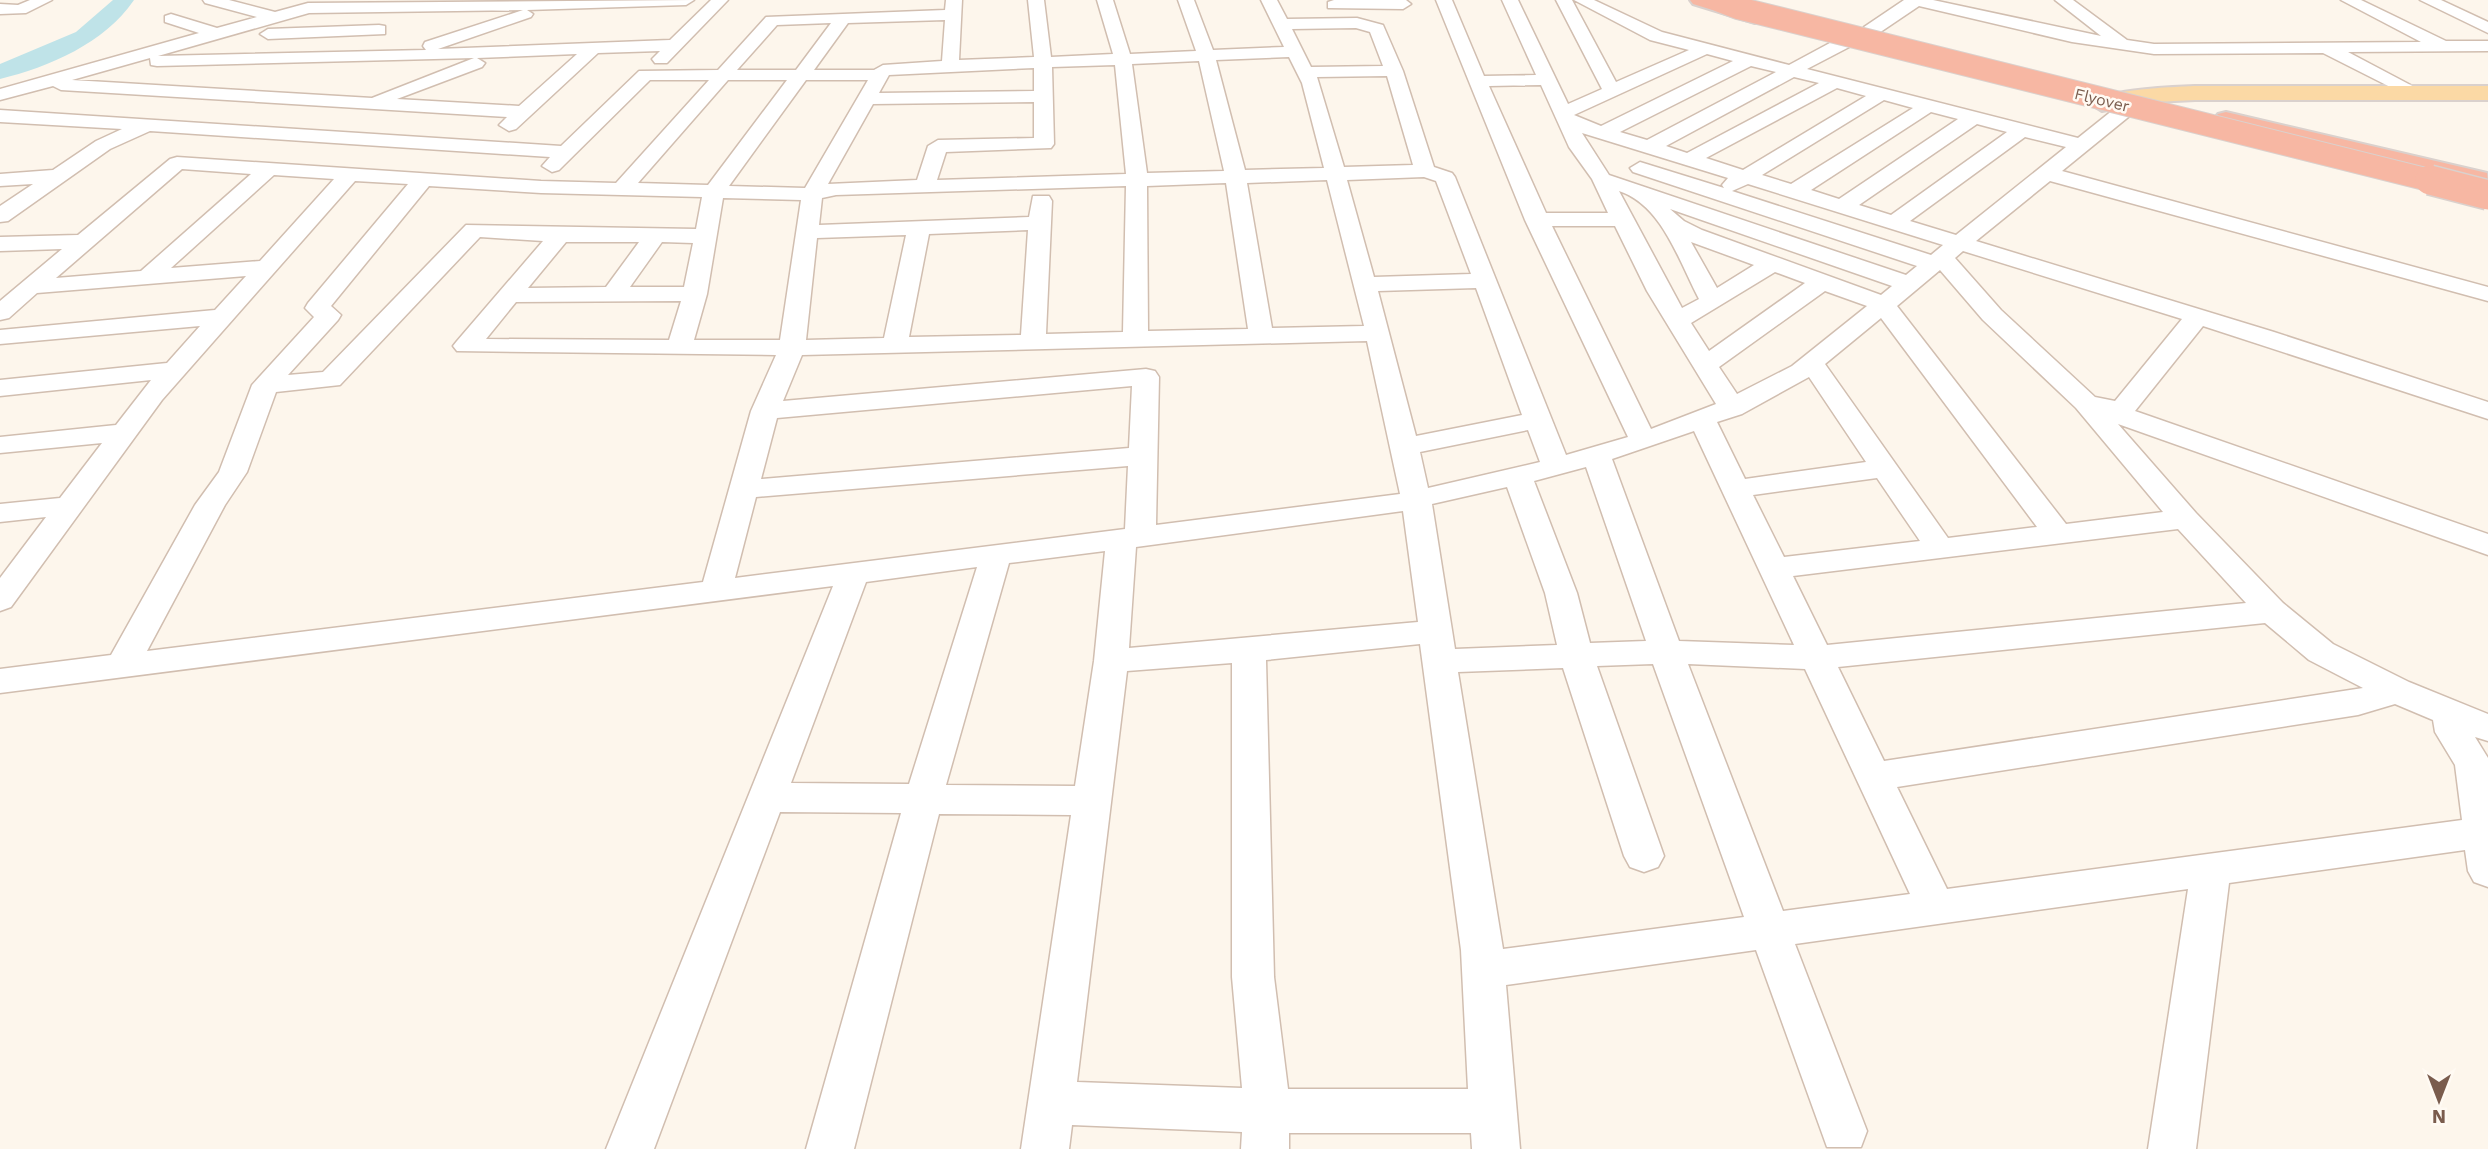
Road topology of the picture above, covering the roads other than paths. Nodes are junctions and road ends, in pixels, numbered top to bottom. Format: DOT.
graph roads {
  1 [pos="44,0"];
  2 [pos="211,0"];
  3 [pos="331,0"];
  4 [pos="686,0"];
  5 [pos="720,0"];
  6 [pos="788,0"];
  7 [pos="1036,0"];
  8 [pos="1105,0"];
  9 [pos="1186,0"];
  10 [pos="1444,0"];
  11 [pos="1510,0"];
  12 [pos="1564,0"];
  13 [pos="1582,0"];
  14 [pos="1700,0"];
  15 [pos="1717,0"];
  16 [pos="1735,0"];
  17 [pos="1752,0"];
  18 [pos="1975,0"];
  19 [pos="2063,0"];
  20 [pos="2350,0"];
  21 [pos="2428,0"];
  22 [pos="1915,1"];
  23 [pos="554,4"];
  24 [pos="1403,4"];
  25 [pos="1311,5"];
  26 [pos="954,7"];
  27 [pos="308,8"];
  28 [pos="1277,8"];
  29 [pos="0,9"];
  30 [pos="20,10"];
  31 [pos="0,16"];
  32 [pos="272,16"];
  33 [pos="843,18"];
  34 [pos="171,19"];
  35 [pos="772,20"];
  36 [pos="2001,20"];
  37 [pos="699,21"];
  38 [pos="673,22"];
  39 [pos="540,25"];
  40 [pos="487,27"];
  41 [pos="2488,28"];
  42 [pos="432,29"];
  43 [pos="391,30"];
  44 [pos="1870,31"];
  45 [pos="215,33"];
  46 [pos="268,34"];
  47 [pos="130,37"];
  48 [pos="1847,41"];
  49 [pos="674,45"];
  50 [pos="2124,45"];
  51 [pos="2443,46"];
  52 [pos="2488,46"];
  53 [pos="2325,47"];
  54 [pos="593,49"];
  55 [pos="1705,49"];
  56 [pos="507,52"];
  57 [pos="160,55"];
  58 [pos="1208,55"];
  59 [pos="401,56"];
  60 [pos="315,58"];
  61 [pos="1123,59"];
  62 [pos="1747,61"];
  63 [pos="1043,62"];
  64 [pos="1301,62"];
  65 [pos="894,66"];
  66 [pos="950,66"];
  67 [pos="1394,71"];
  68 [pos="1789,72"];
  69 [pos="352,74"];
  70 [pos="645,75"];
  71 [pos="803,75"];
  72 [pos="722,76"];
  73 [pos="1477,80"];
  74 [pos="1547,80"];
  75 [pos="328,82"];
  76 [pos="39,83"];
  77 [pos="1833,83"];
  78 [pos="1612,91"];
  79 [pos="2412,93"];
  80 [pos="0,95"];
  81 [pos="211,95"];
  82 [pos="1880,95"];
  83 [pos="2488,95"];
  84 [pos="1045,96"];
  85 [pos="959,97"];
  86 [pos="866,99"];
  87 [pos="279,100"];
  88 [pos="371,102"];
  89 [pos="2120,103"];
  90 [pos="2159,103"];
  91 [pos="1927,107"];
  92 [pos="524,112"];
  93 [pos="0,116"];
  94 [pos="1565,118"];
  95 [pos="1973,118"];
  96 [pos="149,125"];
  97 [pos="199,128"];
  98 [pos="2022,131"];
  99 [pos="1603,133"];
  100 [pos="2080,145"];
  101 [pos="938,146"];
  102 [pos="485,147"];
  103 [pos="1579,147"];
  104 [pos="1647,148"];
  105 [pos="566,152"];
  106 [pos="1688,160"];
  107 [pos="269,169"];
  108 [pos="1425,171"];
  109 [pos="1335,172"];
  110 [pos="2045,173"];
  111 [pos="349,175"];
  112 [pos="57,176"];
  113 [pos="1236,176"];
  114 [pos="1743,178"];
  115 [pos="1137,179"];
  116 [pos="1602,179"];
  117 [pos="0,180"];
  118 [pos="423,180"];
  119 [pos="2488,181"];
  120 [pos="1042,182"];
  121 [pos="525,186"];
  122 [pos="925,186"];
  123 [pos="2488,187"];
  124 [pos="621,190"];
  125 [pos="713,193"];
  126 [pos="1645,193"];
  127 [pos="1792,193"];
  128 [pos="811,194"];
  129 [pos="1718,194"];
  130 [pos="2488,196"];
  131 [pos="1840,208"];
  132 [pos="1692,209"];
  133 [pos="0,216"];
  134 [pos="1623,219"];
  135 [pos="1536,220"];
  136 [pos="1040,223"];
  137 [pos="1670,223"];
  138 [pos="1892,224"];
  139 [pos="919,228"];
  140 [pos="474,230"];
  141 [pos="807,232"];
  142 [pos="560,234"];
  143 [pos="655,236"];
  144 [pos="703,236"];
  145 [pos="84,243"];
  146 [pos="0,244"];
  147 [pos="1945,255"];
  148 [pos="1772,264"];
  149 [pos="267,267"];
  150 [pos="150,275"];
  151 [pos="1484,281"];
  152 [pos="1822,282"];
  153 [pos="1364,284"];
  154 [pos="1910,284"];
  155 [pos="32,287"];
  156 [pos="0,288"];
  157 [pos="615,292"];
  158 [pos="695,294"];
  159 [pos="2488,294"];
  160 [pos="509,295"];
  161 [pos="1712,302"];
  162 [pos="1883,304"];
  163 [pos="0,313"];
  164 [pos="2198,316"];
  165 [pos="222,317"];
  166 [pos="1678,320"];
  167 [pos="1378,333"];
  168 [pos="1261,336"];
  169 [pos="0,337"];
  170 [pos="1141,339"];
  171 [pos="1033,342"];
  172 [pos="895,345"];
  173 [pos="679,347"];
  174 [pos="792,348"];
  175 [pos="1811,362"];
  176 [pos="1705,365"];
  177 [pos="175,370"];
  178 [pos="1146,377"];
  179 [pos="265,385"];
  180 [pos="0,388"];
  181 [pos="2085,402"];
  182 [pos="765,411"];
  183 [pos="2488,411"];
  184 [pos="1717,413"];
  185 [pos="1536,420"];
  186 [pos="125,432"];
  187 [pos="1644,441"];
  188 [pos="0,445"];
  189 [pos="1405,447"];
  190 [pos="1596,454"];
  191 [pos="1141,456"];
  192 [pos="1556,467"];
  193 [pos="1884,468"];
  194 [pos="1518,476"];
  195 [pos="744,489"];
  196 [pos="1736,489"];
  197 [pos="1416,499"];
  198 [pos="70,506"];
  199 [pos="0,513"];
  200 [pos="2185,519"];
  201 [pos="2058,534"];
  202 [pos="1131,539"];
  203 [pos="2488,545"];
  204 [pos="1940,548"];
  205 [pos="996,555"];
  206 [pos="1774,568"];
  207 [pos="853,575"];
  208 [pos="716,591"];
  209 [pos="0,600"];
  210 [pos="2272,611"];
  211 [pos="1437,646"];
  212 [pos="1249,650"];
  213 [pos="1666,652"];
  214 [pos="1576,656"];
  215 [pos="1817,659"];
  216 [pos="1111,661"];
  217 [pos="122,666"];
  218 [pos="0,681"];
  219 [pos="2397,691"];
  220 [pos="2450,712"];
  221 [pos="2488,729"];
  222 [pos="1874,777"];
  223 [pos="767,797"];
  224 [pos="923,801"];
  225 [pos="1094,801"];
  226 [pos="2482,832"];
  227 [pos="1644,856"];
  228 [pos="2211,869"];
  229 [pos="2488,871"];
  230 [pos="1936,907"];
  231 [pos="1769,931"];
  232 [pos="1482,950"];
  233 [pos="1052,1103"];
  234 [pos="1266,1130"];
  235 [pos="1494,1130"];
  236 [pos="1844,1131"];
  237 [pos="630,1149"];
  238 [pos="830,1149"];
  239 [pos="1045,1149"];
  240 [pos="2172,1149"];
  1 -- 30 [label="street"];
  2 -- 32 [label="street"];
  3 -- 27 [label="street"];
  4 -- 23 [label="street"];
  5 -- 37 [label="street"];
  6 -- 35 [label="street"];
  7 -- 63 [label="street"];
  8 -- 61 [label="street"];
  9 -- 58 [label="street"];
  10 -- 73 [label="street"];
  11 -- 74 [label="street"];
  12 -- 78 [label="street"];
  13 -- 55 [label="street"];
  14 -- 48 [label="highway"];
  15 -- 130 [label="highway, Flyover, bridge"];
  16 -- 123 [label="highway, Flyover"];
  17 -- 44 [label="highway"];
  18 -- 36 [label="street"];
  19 -- 50 [label="street"];
  20 -- 51 [label="street"];
  21 -- 41 [label="street"];
  22 -- 36 [label="street"];
  22 -- 44 [label="street"];
  23 -- 27 [label="street"];
  23 -- 40 [label="street"];
  24 -- 25 [label="street"];
  26 -- 33 [label="street"];
  26 -- 66 [label="street"];
  27 -- 32 [label="street"];
  28 -- 64 [label="street"];
  28 -- 67 [label="street"];
  29 -- 30 [label="street"];
  30 -- 31 [label="street"];
  32 -- 45 [label="street"];
  33 -- 35 [label="street"];
  33 -- 71 [label="street"];
  34 -- 45 [label="street"];
  35 -- 72 [label="street"];
  36 -- 50 [label="street"];
  37 -- 38 [label="street"];
  37 -- 49 [label="street"];
  39 -- 40 [label="street"];
  40 -- 42 [label="street"];
  40 -- 59 [label="street"];
  43 -- 46 [label="street"];
  44 -- 89 [label="highway"];
  45 -- 57 [label="street"];
  47 -- 57 [label="street"];
  48 -- 68 [label="street"];
  48 -- 89 [label="highway"];
  49 -- 54 [label="street"];
  49 -- 70 [label="street"];
  50 -- 53 [label="street"];
  51 -- 52 [label="street"];
  51 -- 53 [label="street"];
  53 -- 79 [label="street"];
  54 -- 56 [label="street"];
  54 -- 92 [label="street"];
  55 -- 62 [label="street"];
  55 -- 78 [label="street"];
  56 -- 59 [label="street"];
  56 -- 88 [label="street"];
  57 -- 60 [label="street"];
  57 -- 76 [label="street"];
  58 -- 61 [label="street"];
  58 -- 64 [label="street"];
  58 -- 113 [label="street"];
  59 -- 60 [label="street"];
  59 -- 69 [label="street"];
  60 -- 81 [label="street"];
  61 -- 63 [label="street"];
  61 -- 115 [label="street"];
  62 -- 68 [label="street"];
  62 -- 99 [label="street"];
  63 -- 66 [label="street"];
  63 -- 84 [label="street"];
  64 -- 67 [label="street"];
  64 -- 109 [label="street"];
  65 -- 66 [label="street"];
  65 -- 71 [label="street"];
  65 -- 86 [label="street"];
  67 -- 108 [label="street"];
  68 -- 77 [label="street"];
  68 -- 104 [label="street"];
  70 -- 72 [label="street"];
  70 -- 105 [label="street"];
  71 -- 72 [label="street"];
  71 -- 125 [label="street"];
  72 -- 124 [label="street"];
  73 -- 74 [label="street"];
  73 -- 135 [label="street"];
  74 -- 94 [label="street"];
  75 -- 87 [label="street"];
  76 -- 80 [label="street"];
  76 -- 81 [label="street"];
  77 -- 82 [label="street"];
  77 -- 106 [label="street"];
  78 -- 94 [label="street"];
  79 -- 83 [label="main road"];
  79 -- 89 [label="main road"];
  81 -- 87 [label="street"];
  82 -- 91 [label="street"];
  82 -- 114 [label="street"];
  83 -- 90 [label="main road"];
  84 -- 85 [label="street"];
  84 -- 101 [label="street"];
  85 -- 86 [label="street"];
  85 -- 101 [label="street"];
  86 -- 128 [label="street"];
  87 -- 88 [label="street"];
  87 -- 97 [label="street"];
  88 -- 92 [label="street"];
  89 -- 90 [label="main road"];
  89 -- 100 [label="street"];
  89 -- 130 [label="highway"];
  90 -- 119 [label="highway"];
  91 -- 95 [label="street"];
  91 -- 127 [label="street"];
  92 -- 102 [label="street"];
  93 -- 96 [label="street"];
  94 -- 99 [label="street"];
  94 -- 103 [label="street"];
  95 -- 98 [label="street"];
  95 -- 131 [label="street"];
  96 -- 97 [label="street"];
  96 -- 112 [label="street"];
  97 -- 102 [label="street"];
  98 -- 100 [label="street"];
  98 -- 138 [label="street"];
  99 -- 104 [label="street"];
  100 -- 110 [label="street"];
  101 -- 122 [label="street"];
  102 -- 105 [label="street"];
  103 -- 116 [label="street"];
  103 -- 129 [label="street"];
  104 -- 106 [label="street"];
  105 -- 121 [label="street"];
  106 -- 114 [label="street"];
  107 -- 111 [label="street"];
  107 -- 145 [label="street"];
  107 -- 150 [label="street"];
  108 -- 109 [label="street"];
  108 -- 151 [label="street"];
  109 -- 113 [label="street"];
  109 -- 153 [label="street"];
  110 -- 147 [label="street"];
  110 -- 159 [label="street"];
  111 -- 118 [label="street"];
  111 -- 149 [label="street"];
  112 -- 117 [label="street"];
  112 -- 133 [label="street"];
  113 -- 115 [label="street"];
  113 -- 168 [label="street"];
  114 -- 127 [label="street"];
  114 -- 129 [label="street"];
  115 -- 120 [label="street"];
  115 -- 170 [label="street"];
  116 -- 126 [label="street"];
  116 -- 134 [label="street"];
  118 -- 121 [label="street"];
  118 -- 179 [label="street"];
  120 -- 122 [label="street"];
  120 -- 136 [label="street"];
  121 -- 124 [label="street"];
  121 -- 140 [label="street"];
  122 -- 128 [label="street"];
  124 -- 125 [label="street"];
  125 -- 128 [label="street"];
  125 -- 144 [label="street"];
  126 -- 132 [label="street"];
  126 -- 137 [label="street"];
  127 -- 131 [label="street"];
  128 -- 141 [label="street"];
  129 -- 132 [label="street"];
  129 -- 147 [label="street"];
  131 -- 138 [label="street"];
  132 -- 137 [label="street"];
  132 -- 154 [label="street"];
  134 -- 135 [label="street"];
  134 -- 166 [label="street"];
  135 -- 187 [label="street"];
  136 -- 139 [label="street"];
  136 -- 171 [label="street"];
  137 -- 148 [label="street"];
  137 -- 161 [label="street"];
  138 -- 147 [label="street"];
  139 -- 141 [label="street"];
  139 -- 172 [label="street"];
  140 -- 142 [label="street"];
  140 -- 179 [label="street"];
  141 -- 174 [label="street"];
  142 -- 143 [label="street"];
  142 -- 160 [label="street"];
  143 -- 144 [label="street"];
  143 -- 157 [label="street"];
  144 -- 158 [label="street"];
  145 -- 146 [label="street"];
  145 -- 155 [label="street"];
  147 -- 154 [label="street"];
  147 -- 164 [label="street"];
  147 -- 181 [label="street"];
  148 -- 152 [label="street"];
  148 -- 161 [label="street"];
  149 -- 150 [label="street"];
  149 -- 165 [label="street"];
  150 -- 155 [label="street"];
  151 -- 153 [label="street"];
  151 -- 185 [label="street"];
  152 -- 162 [label="street"];
  152 -- 176 [label="street"];
  153 -- 167 [label="street"];
  154 -- 162 [label="street"];
  155 -- 156 [label="street"];
  155 -- 163 [label="street"];
  157 -- 158 [label="street"];
  157 -- 160 [label="street"];
  158 -- 173 [label="street"];
  160 -- 173 [label="street"];
  161 -- 166 [label="street"];
  162 -- 175 [label="street"];
  162 -- 201 [label="street"];
  164 -- 181 [label="street"];
  164 -- 183 [label="street"];
  165 -- 169 [label="street"];
  165 -- 177 [label="street"];
  166 -- 176 [label="street"];
  167 -- 168 [label="street"];
  167 -- 189 [label="street"];
  168 -- 170 [label="street"];
  170 -- 171 [label="street"];
  170 -- 178 [label="street"];
  171 -- 172 [label="street"];
  172 -- 174 [label="street"];
  173 -- 174 [label="street"];
  174 -- 182 [label="street"];
  175 -- 184 [label="street"];
  175 -- 193 [label="street"];
  176 -- 184 [label="street"];
  177 -- 180 [label="street"];
  177 -- 186 [label="street"];
  178 -- 182 [label="street"];
  178 -- 191 [label="street"];
  179 -- 217 [label="street"];
  181 -- 200 [label="street"];
  181 -- 203 [label="street"];
  182 -- 195 [label="street"];
  184 -- 187 [label="street"];
  184 -- 196 [label="street"];
  185 -- 189 [label="street"];
  185 -- 192 [label="street"];
  186 -- 188 [label="street"];
  186 -- 198 [label="street"];
  187 -- 190 [label="street"];
  189 -- 197 [label="street"];
  190 -- 192 [label="street"];
  190 -- 213 [label="street"];
  191 -- 195 [label="street"];
  191 -- 202 [label="street"];
  192 -- 194 [label="street"];
  193 -- 196 [label="street"];
  193 -- 204 [label="street"];
  194 -- 197 [label="street"];
  194 -- 214 [label="street"];
  195 -- 208 [label="street"];
  196 -- 206 [label="street"];
  197 -- 202 [label="street"];
  197 -- 211 [label="street"];
  198 -- 199 [label="street"];
  198 -- 209 [label="street"];
  200 -- 201 [label="street"];
  200 -- 210 [label="street"];
  201 -- 204 [label="street"];
  202 -- 205 [label="street"];
  202 -- 216 [label="street"];
  204 -- 206 [label="street"];
  205 -- 207 [label="street"];
  205 -- 224 [label="street"];
  206 -- 215 [label="street"];
  207 -- 208 [label="street"];
  207 -- 223 [label="street"];
  208 -- 217 [label="street"];
  210 -- 215 [label="street"];
  210 -- 219 [label="street"];
  211 -- 212 [label="street"];
  211 -- 214 [label="street"];
  211 -- 232 [label="street"];
  212 -- 216 [label="street"];
  212 -- 234 [label="street"];
  213 -- 214 [label="street"];
  213 -- 215 [label="street"];
  213 -- 231 [label="street"];
  214 -- 227 [label="street"];
  215 -- 222 [label="street"];
  216 -- 225 [label="street"];
  217 -- 218 [label="street"];
  219 -- 220 [label="street"];
  219 -- 222 [label="street"];
  220 -- 221 [label="street"];
  220 -- 226 [label="street"];
  222 -- 230 [label="street"];
  223 -- 224 [label="street"];
  223 -- 237 [label="street"];
  224 -- 225 [label="street"];
  224 -- 238 [label="street"];
  225 -- 233 [label="street"];
  226 -- 228 [label="street"];
  226 -- 229 [label="street"];
  228 -- 230 [label="street"];
  228 -- 240 [label="street"];
  230 -- 231 [label="street"];
  231 -- 232 [label="street"];
  231 -- 236 [label="street"];
  232 -- 235 [label="street"];
  233 -- 234 [label="street"];
  233 -- 239 [label="street"];
  234 -- 235 [label="street"];
}
